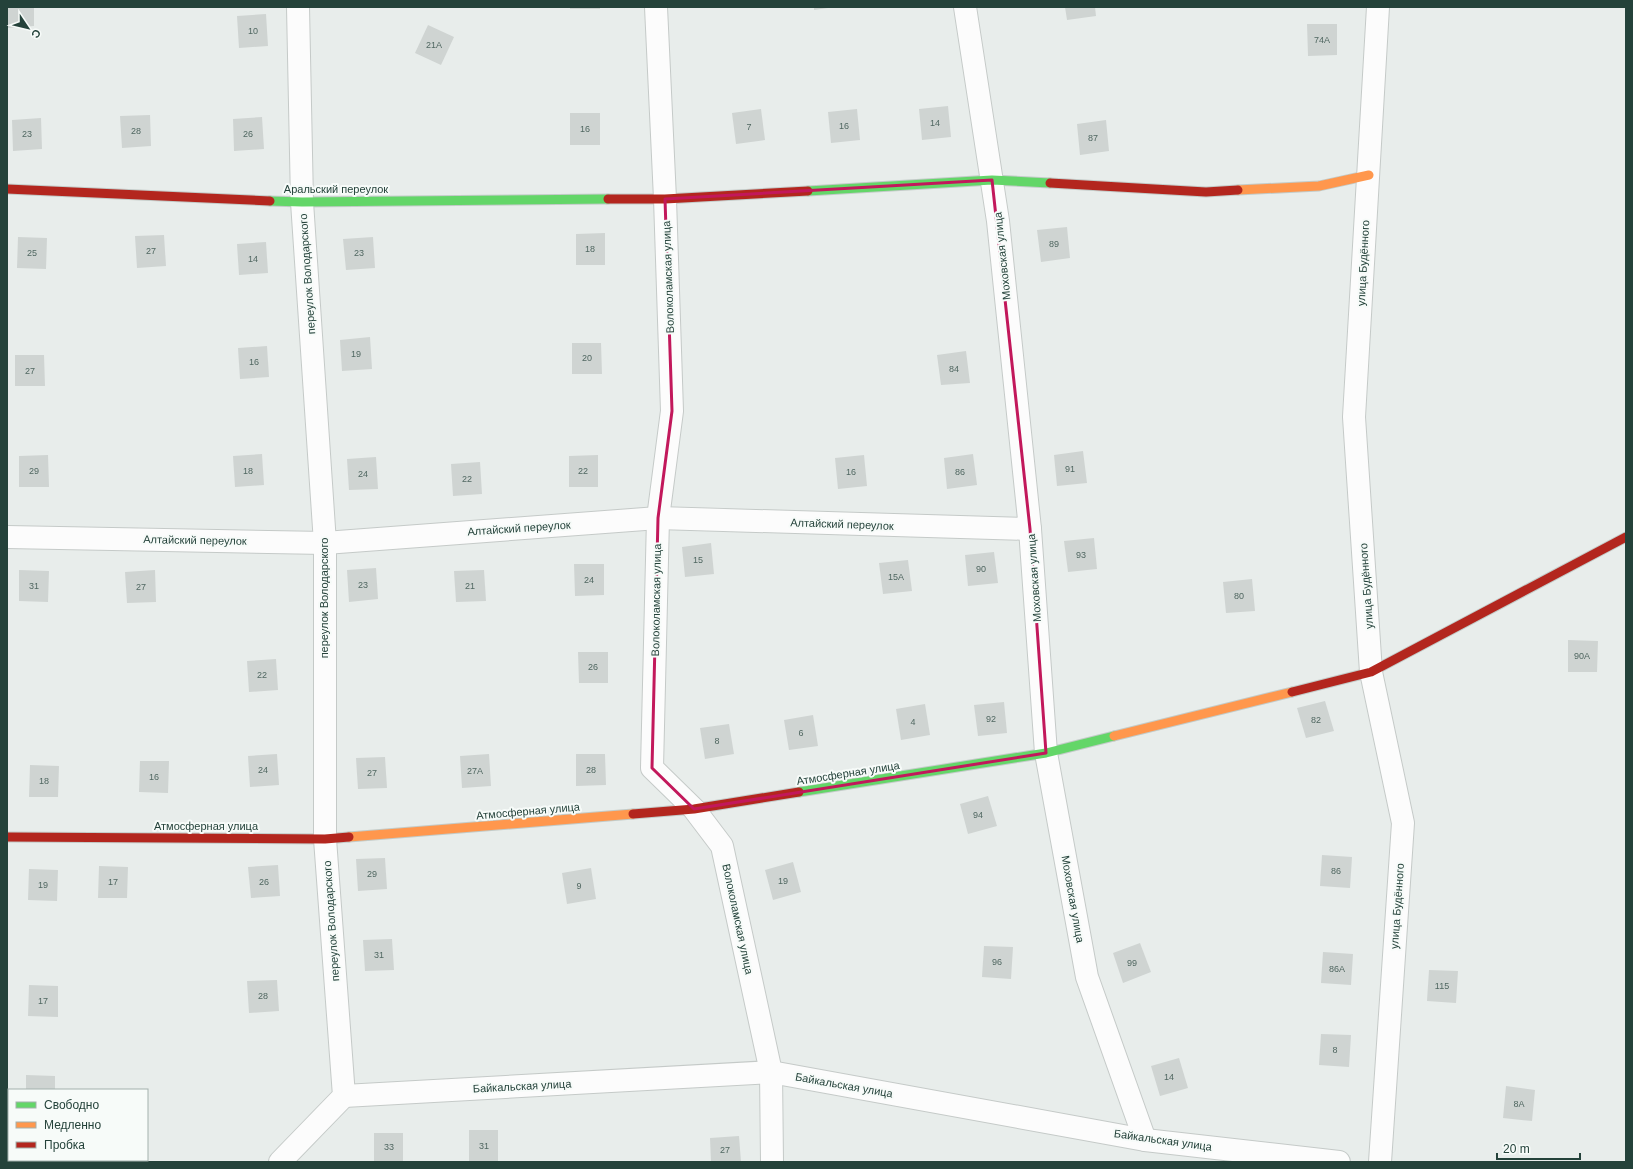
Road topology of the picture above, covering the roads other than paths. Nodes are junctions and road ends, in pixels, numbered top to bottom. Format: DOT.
graph roads {
  1 [pos="298,7"];
  2 [pos="656,7"];
  3 [pos="965,7"];
  4 [pos="1378,7"];
  5 [pos="1369,175"];
  6 [pos="992,180"];
  7 [pos="7,188"];
  8 [pos="665,199"];
  9 [pos="302,202"];
  10 [pos="658,518"];
  11 [pos="1030,529"];
  12 [pos="7,537"];
  13 [pos="1626,538"];
  14 [pos="325,543"];
  15 [pos="1371,672"];
  16 [pos="1046,754"];
  17 [pos="694,809"];
  18 [pos="7,837"];
  19 [pos="325,839"];
  20 [pos="771,1072"];
  21 [pos="344,1096"];
  22 [pos="1145,1140"];
  23 [pos="280,1162"];
  24 [pos="772,1162"];
  25 [pos="1339,1162"];
  26 [pos="1380,1162"];
  1 -- 9 [label="street, переулок Володарского"];
  2 -- 8 [label="street, Волоколамская улица"];
  3 -- 6 [label="street, Моховская улица"];
  4 -- 5 [label="street, улица Будённого"];
  5 -- 6 [label="street, Аральский переулок"];
  5 -- 15 [label="street, улица Будённого"];
  6 -- 8 [label="street, Аральский переулок"];
  6 -- 11 [label="street, Моховская улица"];
  7 -- 9 [label="street, Аральский переулок"];
  8 -- 9 [label="street, Аральский переулок"];
  8 -- 10 [label="street, Волоколамская улица"];
  9 -- 14 [label="street, переулок Володарского"];
  10 -- 11 [label="street, Алтайский переулок"];
  10 -- 14 [label="street, Алтайский переулок"];
  10 -- 17 [label="street, Волоколамская улица"];
  11 -- 16 [label="street, Моховская улица"];
  12 -- 14 [label="street, Алтайский переулок"];
  13 -- 15 [label="street, Атмосферная улица"];
  14 -- 19 [label="street, переулок Володарского"];
  15 -- 16 [label="street, Атмосферная улица"];
  15 -- 26 [label="street, улица Будённого"];
  16 -- 17 [label="street, Атмосферная улица"];
  16 -- 22 [label="street, Моховская улица"];
  17 -- 19 [label="street, Атмосферная улица"];
  17 -- 20 [label="street, Волоколамская улица"];
  18 -- 19 [label="street, Атмосферная улица"];
  19 -- 21 [label="street, переулок Володарского"];
  20 -- 21 [label="street, Байкальская улица"];
  20 -- 22 [label="street, Байкальская улица"];
  20 -- 24 [label="street, Волоколамская улица"];
  21 -- 23 [label="street"];
  22 -- 25 [label="street, Байкальская улица"];
}
